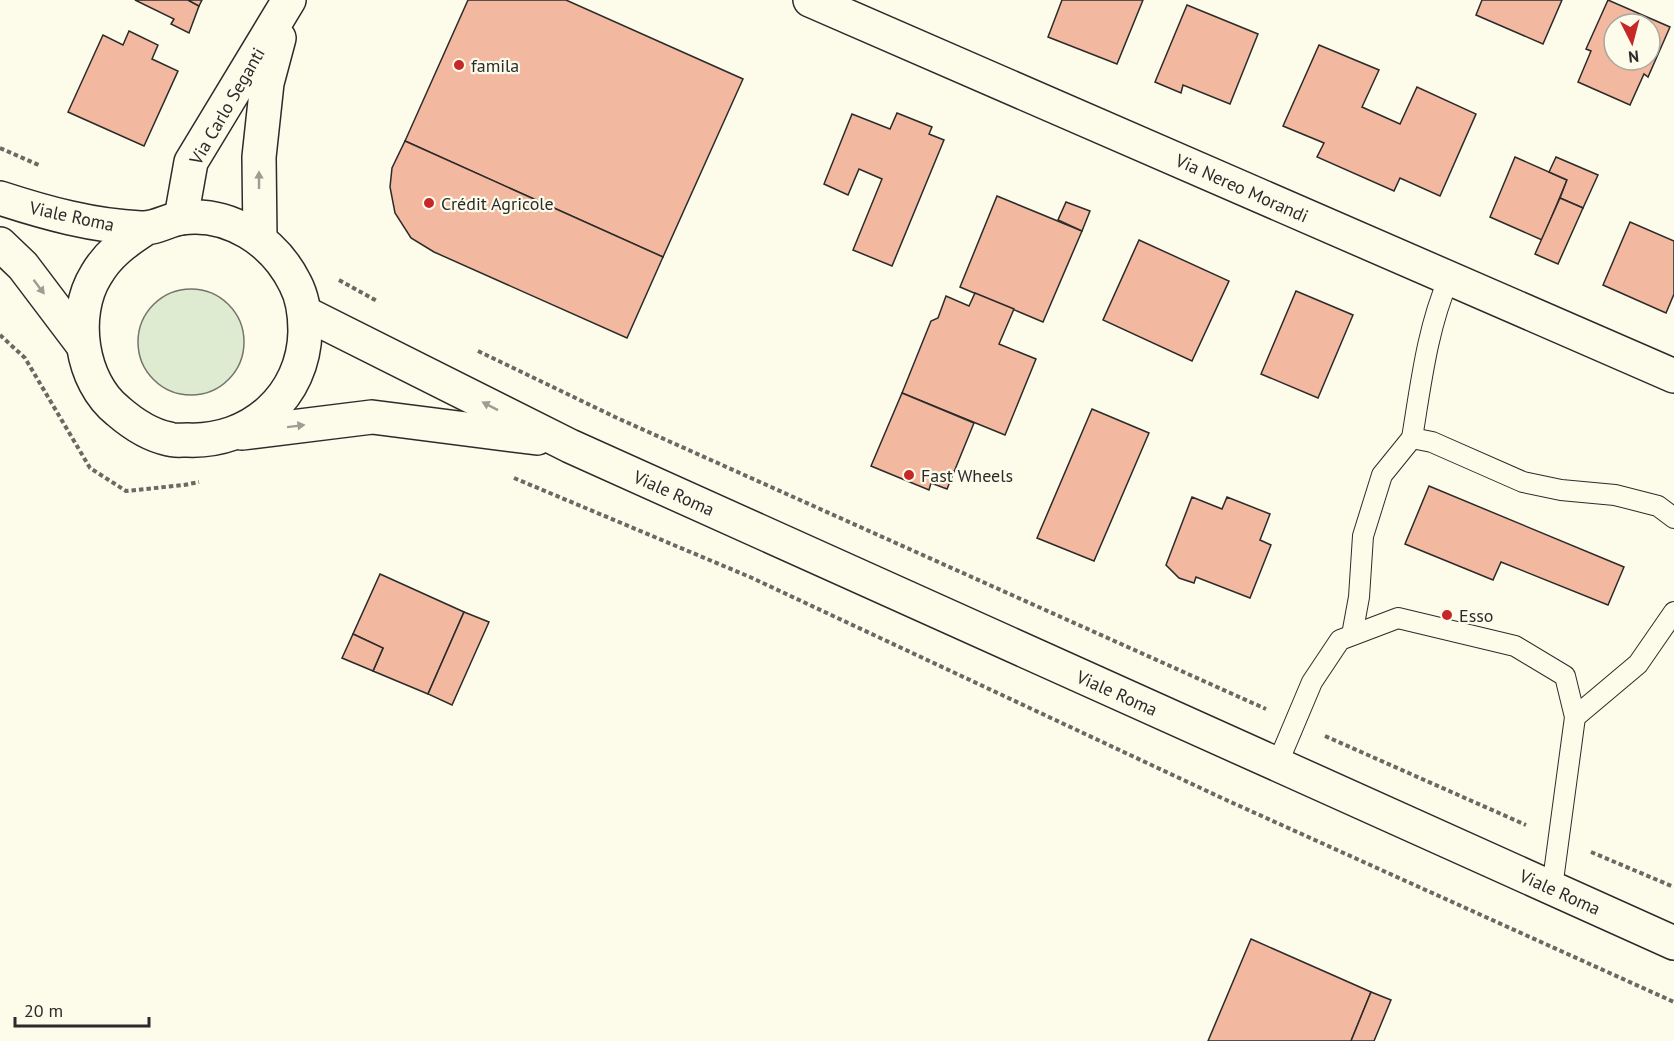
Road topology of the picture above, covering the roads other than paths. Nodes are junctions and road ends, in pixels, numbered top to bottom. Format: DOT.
graph roads {
  1 [pos="289,0"];
  2 [pos="828,3"];
  3 [pos="0,198"];
  4 [pos="181,218"];
  5 [pos="145,229"];
  6 [pos="260,238"];
  7 [pos="0,244"];
  8 [pos="1449,278"];
  9 [pos="305,313"];
  10 [pos="82,344"];
  11 [pos="1674,376"];
  12 [pos="238,433"];
  13 [pos="1412,438"];
  14 [pos="561,441"];
  15 [pos="1674,518"];
  16 [pos="1674,612"];
  17 [pos="1352,635"];
  18 [pos="1575,717"];
  19 [pos="1277,765"];
  20 [pos="1552,888"];
  21 [pos="1674,943"];
  1 -- 4 [label="main road, Via Carlo Seganti"];
  6 -- 1 [label="main road, Via Carlo Seganti, one-way"];
  2 -- 8 [label="main road, Via Nereo Morandi"];
  3 -- 5 [label="main road, Viale Roma"];
  4 -- 5 [label="main road"];
  4 -- 6 [label="main road"];
  5 -- 10 [label="main road"];
  6 -- 9 [label="main road"];
  7 -- 10 [label="main road, one-way"];
  8 -- 11 [label="main road, Via Nereo Morandi"];
  8 -- 13 [label="lane"];
  9 -- 12 [label="main road"];
  14 -- 9 [label="main road, Viale Roma, one-way"];
  10 -- 12 [label="main road"];
  12 -- 14 [label="main road, Viale Roma, one-way"];
  13 -- 15 [label="lane"];
  13 -- 17 [label="lane"];
  14 -- 19 [label="main road, Viale Roma"];
  16 -- 18 [label="lane"];
  17 -- 18 [label="lane"];
  17 -- 19 [label="lane"];
  18 -- 20 [label="lane"];
  19 -- 20 [label="main road, Viale Roma"];
  20 -- 21 [label="main road, Viale Roma"];
}
